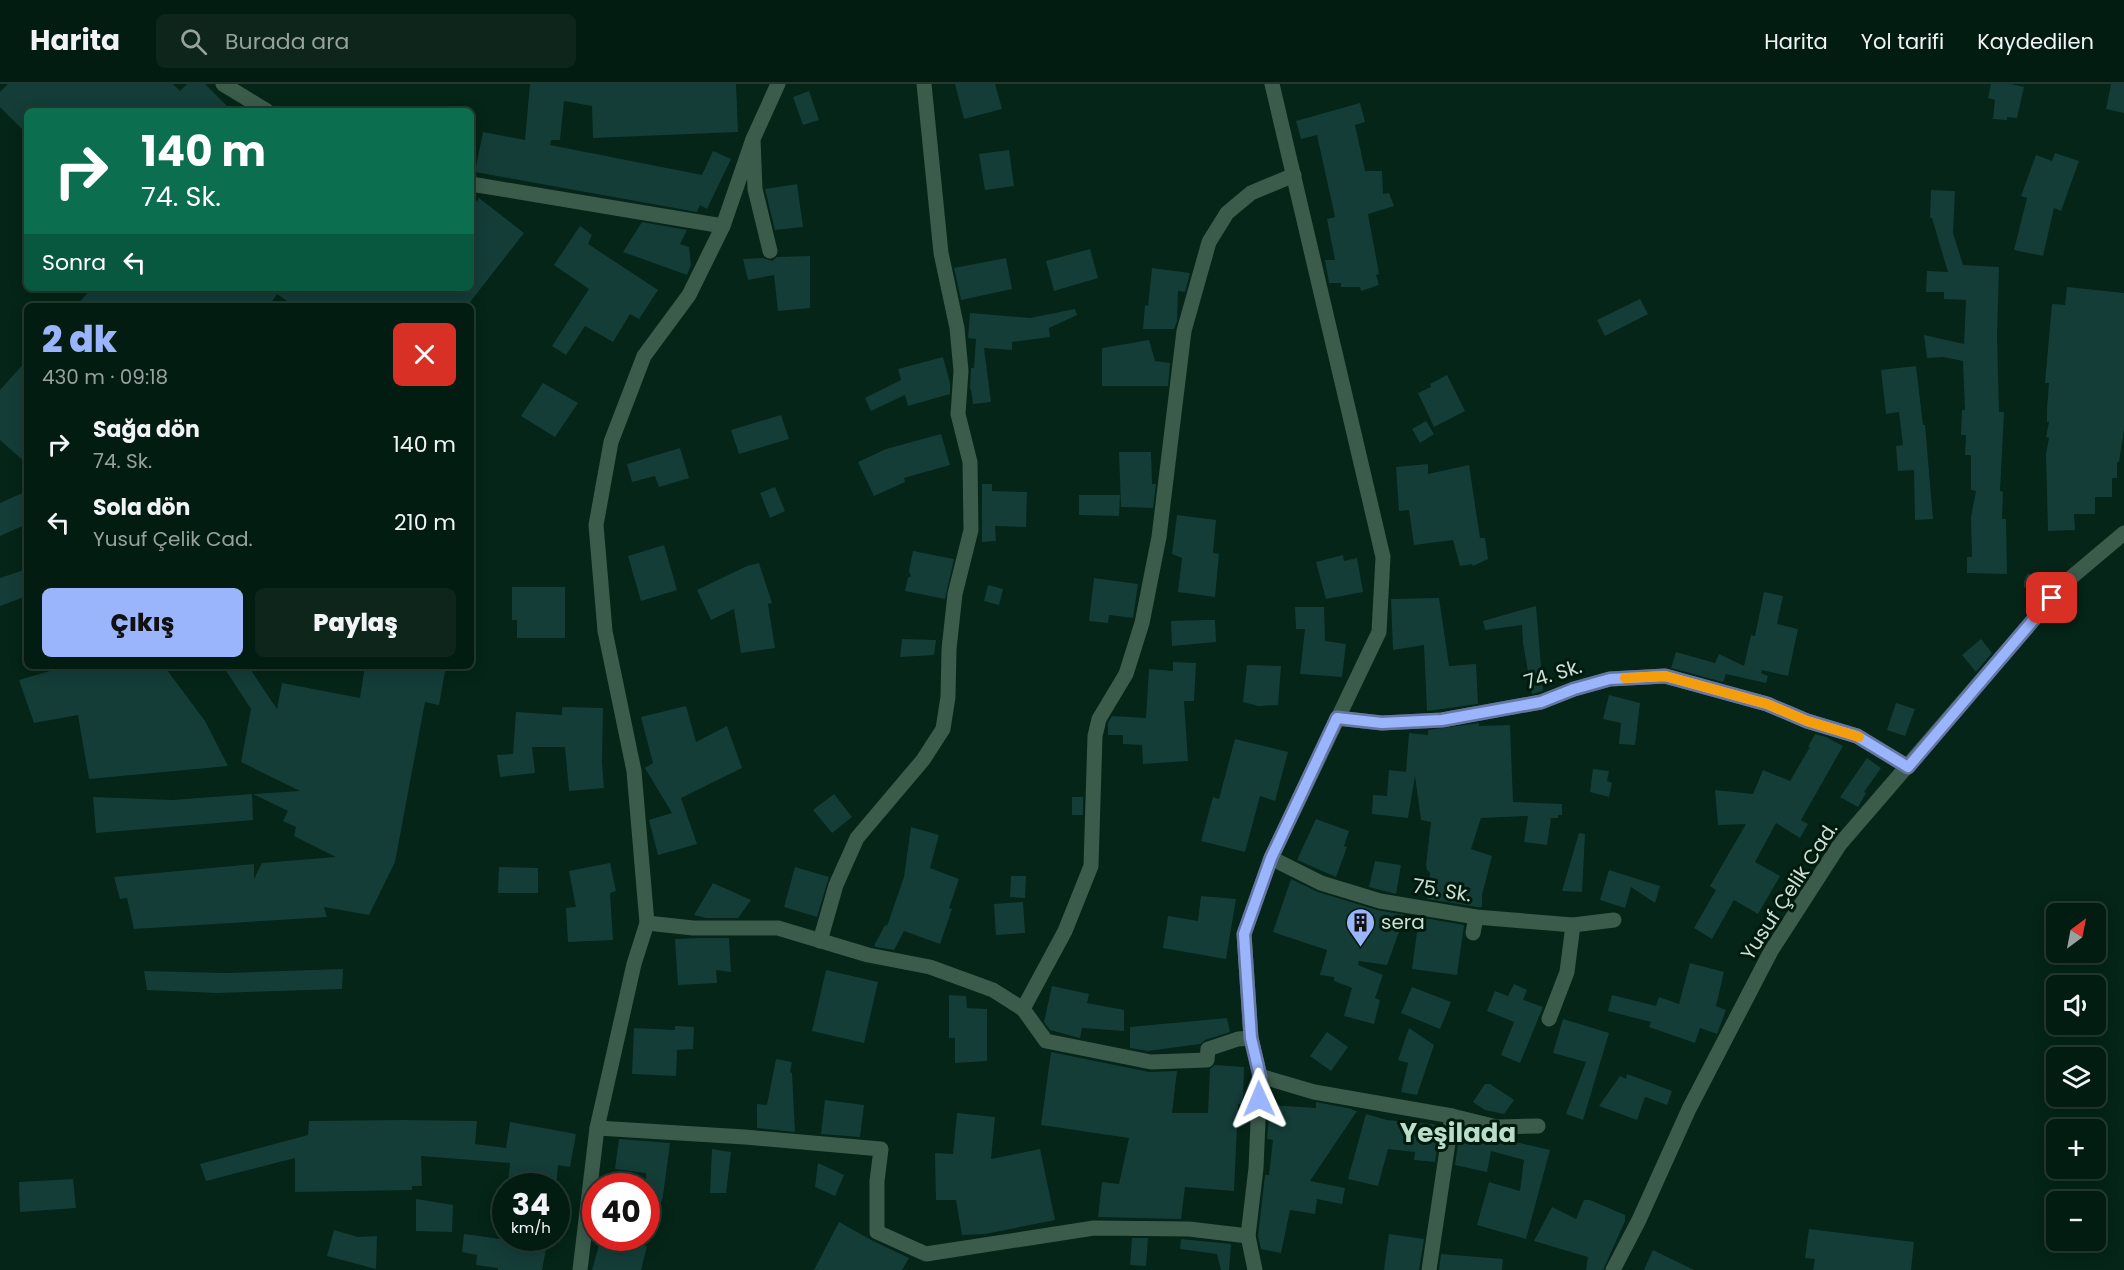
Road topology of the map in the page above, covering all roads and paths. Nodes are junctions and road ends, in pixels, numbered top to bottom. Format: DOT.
graph roads {
  1 [pos="223,84"];
  2 [pos="778,84"];
  3 [pos="924,84"];
  4 [pos="1272,84"];
  5 [pos="262,108"];
  6 [pos="753,139"];
  7 [pos="1294,175"];
  8 [pos="474,184"];
  9 [pos="723,225"];
  10 [pos="770,251"];
  11 [pos="2124,533"];
  12 [pos="1337,718"];
  13 [pos="1908,767"];
  14 [pos="1271,858"];
  15 [pos="1476,916"];
  16 [pos="1614,920"];
  17 [pos="647,923"];
  18 [pos="1573,925"];
  19 [pos="1473,933"];
  20 [pos="820,940"];
  21 [pos="1023,1009"];
  22 [pos="1549,1019"];
  23 [pos="1251,1038"];
  24 [pos="1260,1076"];
  25 [pos="1452,1116"];
  26 [pos="1538,1126"];
  27 [pos="597,1128"];
  28 [pos="1248,1236"];
  29 [pos="1256,1269"];
  30 [pos="580,1270"];
  31 [pos="1429,1270"];
  32 [pos="1613,1270"];
  1 -- 5 [label="street"];
  2 -- 6 [label="street"];
  3 -- 20 [label="street"];
  4 -- 7 [label="street"];
  6 -- 9 [label="street"];
  6 -- 10 [label="street"];
  7 -- 12 [label="street"];
  7 -- 21 [label="street"];
  8 -- 9 [label="street"];
  9 -- 17 [label="street"];
  11 -- 13 [label="street, Yusuf Çelik Cad."];
  12 -- 13 [label="street, 74. Sk."];
  12 -- 14 [label="street"];
  13 -- 32 [label="street, Yusuf Çelik Cad."];
  14 -- 15 [label="street, 75. Sk."];
  14 -- 23 [label="street"];
  15 -- 18 [label="street, 75. Sk."];
  15 -- 19 [label="street"];
  16 -- 18 [label="street, 75. Sk."];
  17 -- 20 [label="street"];
  17 -- 27 [label="street"];
  18 -- 22 [label="street"];
  20 -- 21 [label="street"];
  21 -- 23 [label="street"];
  23 -- 24 [label="street"];
  24 -- 25 [label="street"];
  24 -- 28 [label="street"];
  25 -- 26 [label="street"];
  25 -- 31 [label="street"];
  27 -- 28 [label="street"];
  27 -- 30 [label="street"];
  28 -- 29 [label="street"];
}
